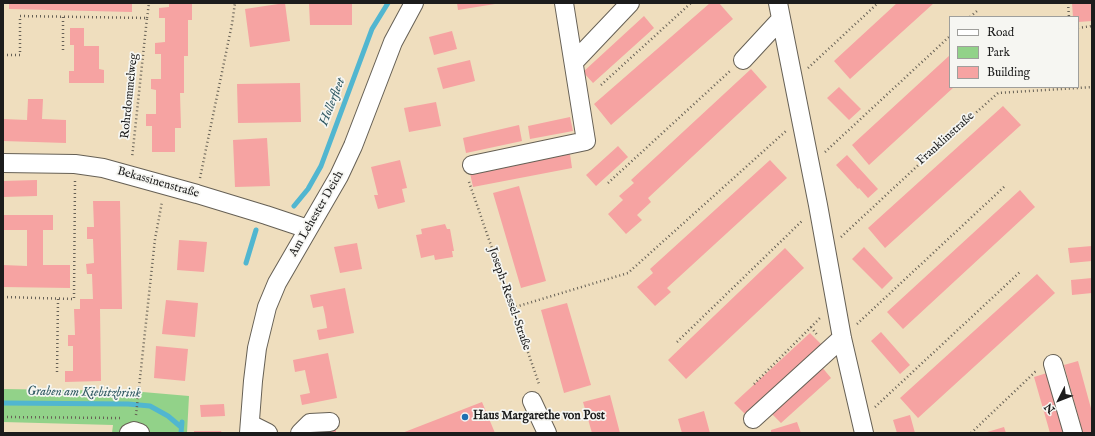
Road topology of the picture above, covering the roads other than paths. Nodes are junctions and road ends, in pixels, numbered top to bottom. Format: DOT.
graph roads {
  1 [pos="414,3"];
  2 [pos="564,3"];
  3 [pos="630,3"];
  4 [pos="779,12"];
  5 [pos="743,60"];
  6 [pos="574,62"];
  7 [pos="3,163"];
  8 [pos="472,165"];
  9 [pos="308,229"];
  10 [pos="842,338"];
  11 [pos="1053,364"];
  12 [pos="532,401"];
  13 [pos="754,420"];
  14 [pos="330,422"];
  15 [pos="863,426"];
  16 [pos="250,428"];
  17 [pos="129,433"];
  18 [pos="140,433"];
  19 [pos="268,433"];
  20 [pos="300,433"];
  21 [pos="548,433"];
  22 [pos="1073,433"];
  1 -- 9 [label="street, Am Lehester Deich"];
  2 -- 6 [label="street"];
  3 -- 6 [label="street"];
  4 -- 5 [label="street"];
  4 -- 10 [label="street"];
  6 -- 8 [label="street"];
  7 -- 9 [label="street, Bekassinenstraße"];
  9 -- 16 [label="street, Am Lehester Deich"];
  10 -- 13 [label="street"];
  10 -- 15 [label="street"];
  11 -- 22 [label="street"];
  12 -- 21 [label="street"];
  14 -- 20 [label="street"];
  16 -- 19 [label="street"];
  17 -- 18 [label="street"];
}
